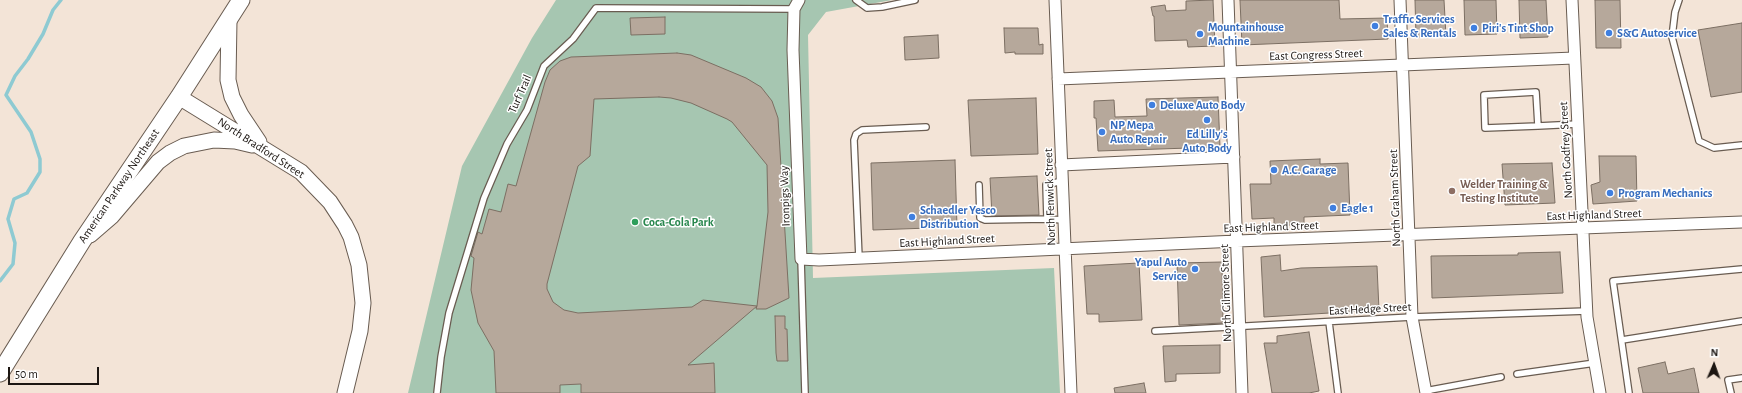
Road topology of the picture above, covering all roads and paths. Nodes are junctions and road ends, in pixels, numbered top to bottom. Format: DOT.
graph roads {
  1 [pos="241,0"];
  2 [pos="856,0"];
  3 [pos="916,0"];
  4 [pos="1055,0"];
  5 [pos="1228,0"];
  6 [pos="1400,0"];
  7 [pos="1572,0"];
  8 [pos="1680,0"];
  9 [pos="797,4"];
  10 [pos="229,20"];
  11 [pos="1574,58"];
  12 [pos="1403,64"];
  13 [pos="1231,72"];
  14 [pos="1058,79"];
  15 [pos="179,97"];
  16 [pos="1578,124"];
  17 [pos="926,126"];
  18 [pos="1538,126"];
  19 [pos="1742,145"];
  20 [pos="263,147"];
  21 [pos="1234,157"];
  22 [pos="1062,165"];
  23 [pos="1062,181"];
  24 [pos="979,185"];
  25 [pos="1047,219"];
  26 [pos="1064,220"];
  27 [pos="1742,222"];
  28 [pos="1582,228"];
  29 [pos="1409,235"];
  30 [pos="82,241"];
  31 [pos="1237,241"];
  32 [pos="1065,249"];
  33 [pos="859,258"];
  34 [pos="800,259"];
  35 [pos="1742,269"];
  36 [pos="1587,311"];
  37 [pos="1412,317"];
  38 [pos="1742,321"];
  39 [pos="1329,322"];
  40 [pos="1240,328"];
  41 [pos="1156,331"];
  42 [pos="1622,340"];
  43 [pos="1595,363"];
  44 [pos="0,373"];
  45 [pos="1517,374"];
  46 [pos="1501,377"];
  47 [pos="1742,378"];
  48 [pos="1426,392"];
  49 [pos="345,393"];
  50 [pos="437,393"];
  51 [pos="805,393"];
  52 [pos="1071,393"];
  53 [pos="1242,393"];
  54 [pos="1338,393"];
  55 [pos="1600,393"];
  56 [pos="1629,393"];
  57 [pos="1731,393"];
  1 -- 10 [label="main road, American Parkway Northeast"];
  2 -- 3 [label="lane"];
  4 -- 14 [label="street, North Fenwick Street"];
  5 -- 13 [label="street, North Gilmore Street"];
  6 -- 12 [label="street, North Graham Street"];
  7 -- 11 [label="street, North Godfrey Street"];
  8 -- 19 [label="lane"];
  9 -- 34 [label="street, Ironpigs Way"];
  9 -- 50 [label="lane, Turf Trail"];
  10 -- 15 [label="main road, American Parkway Northeast"];
  10 -- 20 [label="street"];
  11 -- 12 [label="street, East Congress Street"];
  11 -- 16 [label="street, North Godfrey Street"];
  12 -- 13 [label="street, East Congress Street"];
  12 -- 29 [label="street, North Graham Street"];
  13 -- 14 [label="street, East Congress Street"];
  13 -- 21 [label="street, North Gilmore Street"];
  14 -- 22 [label="street, North Fenwick Street"];
  15 -- 20 [label="street, North Bradford Street"];
  15 -- 30 [label="main road, American Parkway Northeast"];
  16 -- 18 [label="lane"];
  16 -- 28 [label="street, North Godfrey Street"];
  17 -- 33 [label="lane"];
  18 -- 18 [label="lane"];
  20 -- 30 [label="street"];
  20 -- 49 [label="street, North Bradford Street"];
  21 -- 22 [label="street"];
  21 -- 31 [label="street, North Gilmore Street"];
  22 -- 23 [label="street, North Fenwick Street"];
  23 -- 25 [label="lane"];
  23 -- 26 [label="street, North Fenwick Street"];
  24 -- 25 [label="lane"];
  25 -- 26 [label="lane"];
  26 -- 32 [label="street, North Fenwick Street"];
  27 -- 28 [label="street, East Highland Street"];
  28 -- 29 [label="street, East Highland Street"];
  28 -- 36 [label="street, North Godfrey Street"];
  29 -- 31 [label="street, East Highland Street"];
  29 -- 37 [label="street, North Graham Street"];
  30 -- 44 [label="main road, American Parkway Northeast"];
  31 -- 32 [label="street, East Highland Street"];
  31 -- 40 [label="street, North Gilmore Street"];
  32 -- 33 [label="street, East Highland Street"];
  32 -- 52 [label="street, North Fenwick Street"];
  33 -- 34 [label="street, East Highland Street"];
  34 -- 51 [label="lane, Ironpigs Way"];
  35 -- 42 [label="lane"];
  36 -- 37 [label="lane, East Hedge Street"];
  36 -- 43 [label="street, North Godfrey Street"];
  37 -- 39 [label="lane, East Hedge Street"];
  37 -- 48 [label="street, North Graham Street"];
  38 -- 42 [label="lane"];
  39 -- 40 [label="lane, East Hedge Street"];
  39 -- 54 [label="lane"];
  40 -- 41 [label="lane, East Hedge Street"];
  40 -- 53 [label="street, North Gilmore Street"];
  42 -- 56 [label="lane"];
  43 -- 45 [label="lane"];
  43 -- 55 [label="street, North Godfrey Street"];
  46 -- 48 [label="lane"];
  47 -- 57 [label="lane"];
}
